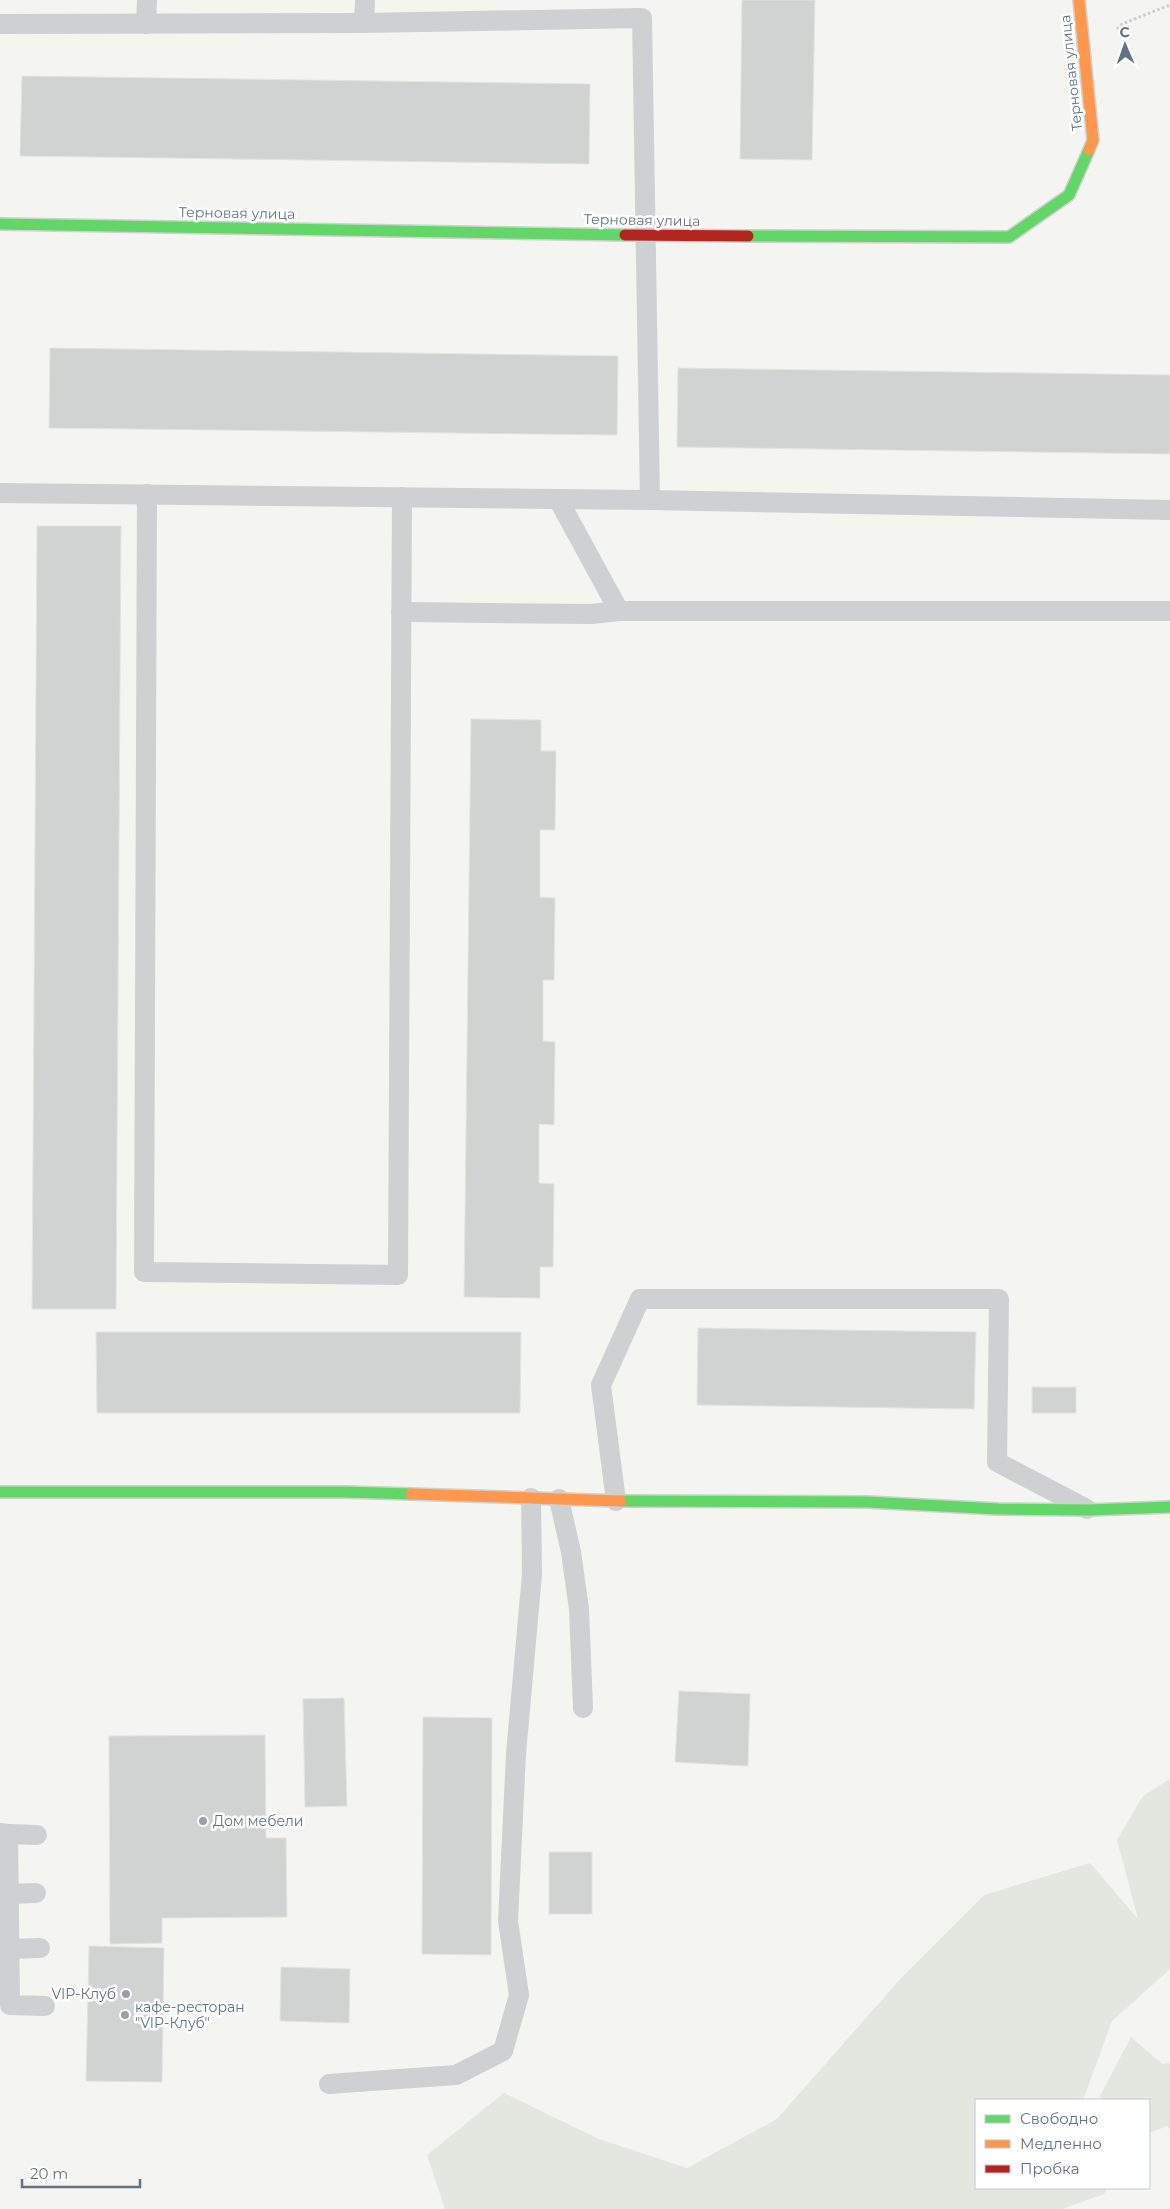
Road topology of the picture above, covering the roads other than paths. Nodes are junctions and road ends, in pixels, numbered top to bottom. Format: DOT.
graph roads {
  1 [pos="147,0"];
  2 [pos="365,0"];
  3 [pos="1079,0"];
  4 [pos="642,9"];
  5 [pos="364,23"];
  6 [pos="0,24"];
  7 [pos="146,24"];
  8 [pos="0,224"];
  9 [pos="645,235"];
  10 [pos="0,493"];
  11 [pos="147,494"];
  12 [pos="402,497"];
  13 [pos="558,499"];
  14 [pos="650,500"];
  15 [pos="1170,510"];
  16 [pos="619,611"];
  17 [pos="1170,611"];
  18 [pos="401,612"];
  19 [pos="0,1492"];
  20 [pos="531,1498"];
  21 [pos="559,1499"];
  22 [pos="616,1501"];
  23 [pos="1170,1507"];
  24 [pos="1089,1510"];
  25 [pos="583,1708"];
  26 [pos="4,1834"];
  27 [pos="37,1835"];
  28 [pos="36,1893"];
  29 [pos="8,1894"];
  30 [pos="9,1948"];
  31 [pos="40,1948"];
  32 [pos="45,2006"];
  33 [pos="329,2084"];
  1 -- 7 [label="lane"];
  2 -- 5 [label="lane"];
  3 -- 9 [label="street, Терновая улица"];
  4 -- 5 [label="lane"];
  4 -- 9 [label="lane"];
  5 -- 7 [label="lane"];
  6 -- 7 [label="lane"];
  8 -- 9 [label="street, Терновая улица"];
  9 -- 14 [label="lane"];
  10 -- 11 [label="lane"];
  11 -- 12 [label="lane"];
  11 -- 18 [label="lane"];
  12 -- 13 [label="lane"];
  12 -- 18 [label="lane"];
  13 -- 14 [label="lane"];
  13 -- 16 [label="lane"];
  14 -- 15 [label="lane"];
  16 -- 17 [label="lane"];
  16 -- 18 [label="lane"];
  19 -- 20 [label="street"];
  20 -- 21 [label="street"];
  20 -- 33 [label="lane"];
  21 -- 22 [label="street"];
  21 -- 25 [label="lane"];
  22 -- 24 [label="street"];
  22 -- 24 [label="lane"];
  23 -- 24 [label="street"];
  26 -- 27 [label="lane"];
  26 -- 29 [label="lane"];
  28 -- 29 [label="lane"];
  29 -- 30 [label="lane"];
  30 -- 31 [label="lane"];
  30 -- 32 [label="lane"];
}
